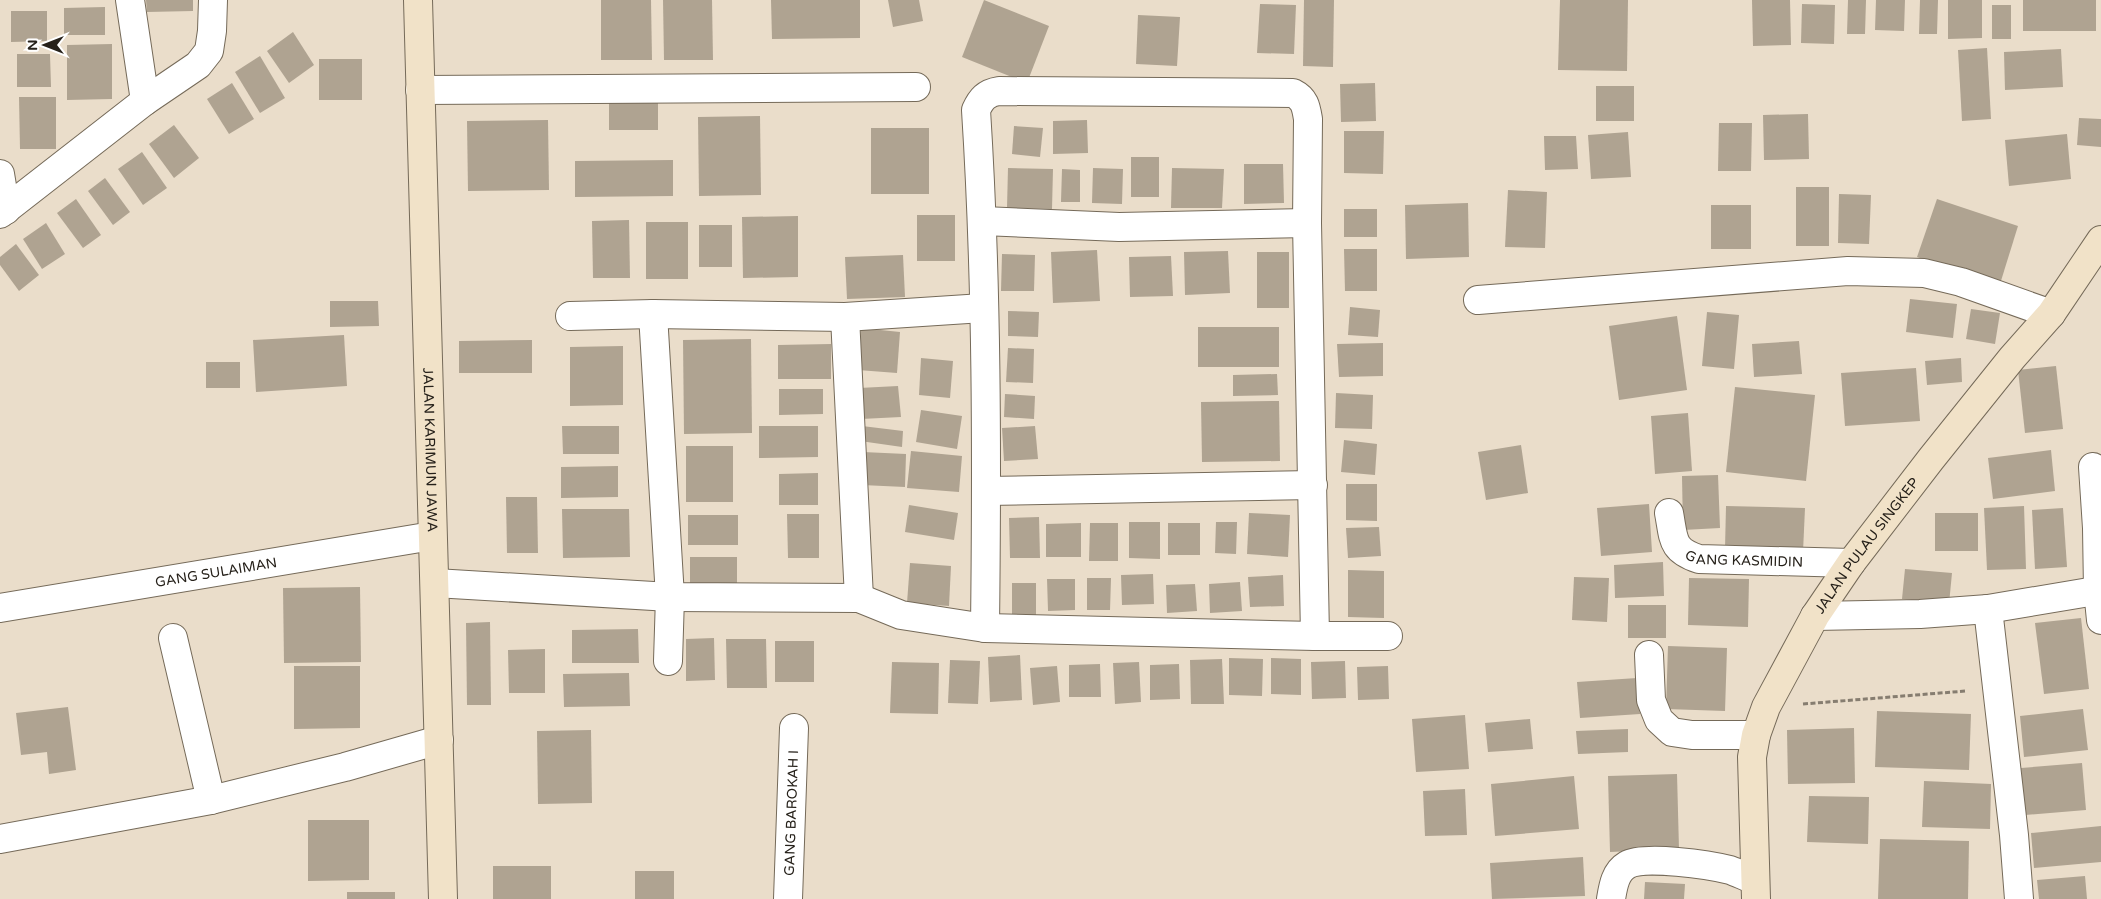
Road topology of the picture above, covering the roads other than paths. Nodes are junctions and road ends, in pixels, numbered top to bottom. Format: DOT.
graph roads {
  1 [pos="130,0"];
  2 [pos="213,0"];
  3 [pos="418,0"];
  4 [pos="916,87"];
  5 [pos="420,90"];
  6 [pos="145,101"];
  7 [pos="0,174"];
  8 [pos="3,212"];
  9 [pos="983,221"];
  10 [pos="1307,223"];
  11 [pos="2101,240"];
  12 [pos="1478,300"];
  13 [pos="983,308"];
  14 [pos="653,314"];
  15 [pos="2051,314"];
  16 [pos="570,316"];
  17 [pos="845,317"];
  18 [pos="2093,467"];
  19 [pos="1313,486"];
  20 [pos="986,491"];
  21 [pos="1669,513"];
  22 [pos="432,536"];
  23 [pos="1852,563"];
  24 [pos="434,583"];
  25 [pos="2099,590"];
  26 [pos="670,597"];
  27 [pos="859,598"];
  28 [pos="0,608"];
  29 [pos="1988,609"];
  30 [pos="1815,616"];
  31 [pos="2101,620"];
  32 [pos="985,628"];
  33 [pos="1315,636"];
  34 [pos="1388,636"];
  35 [pos="173,638"];
  36 [pos="1648,655"];
  37 [pos="668,661"];
  38 [pos="794,728"];
  39 [pos="1756,735"];
  40 [pos="439,740"];
  41 [pos="211,800"];
  42 [pos="0,839"];
  43 [pos="1755,890"];
  44 [pos="443,899"];
  45 [pos="788,899"];
  46 [pos="1611,899"];
  47 [pos="2019,899"];
  1 -- 6 [label="street"];
  2 -- 6 [label="street"];
  3 -- 5 [label="street, JALAN KARIMUN JAWA"];
  4 -- 5 [label="street"];
  5 -- 22 [label="street, JALAN KARIMUN JAWA"];
  6 -- 8 [label="street"];
  7 -- 8 [label="street"];
  9 -- 10 [label="street"];
  9 -- 10 [label="street"];
  9 -- 13 [label="street"];
  10 -- 19 [label="street"];
  11 -- 15 [label="street, JALAN PULAU SINGKEP"];
  12 -- 15 [label="street"];
  13 -- 17 [label="street"];
  13 -- 20 [label="street"];
  14 -- 16 [label="street"];
  14 -- 17 [label="street"];
  14 -- 26 [label="street"];
  15 -- 23 [label="street, JALAN PULAU SINGKEP"];
  17 -- 27 [label="street"];
  18 -- 25 [label="street"];
  19 -- 20 [label="street"];
  19 -- 33 [label="street"];
  20 -- 32 [label="street"];
  21 -- 23 [label="street, GANG KASMIDIN"];
  22 -- 24 [label="street, JALAN KARIMUN JAWA"];
  22 -- 28 [label="street, GANG SULAIMAN"];
  23 -- 30 [label="street, JALAN PULAU SINGKEP"];
  24 -- 26 [label="street"];
  24 -- 40 [label="street, JALAN KARIMUN JAWA"];
  25 -- 29 [label="street"];
  25 -- 31 [label="street"];
  26 -- 27 [label="street"];
  26 -- 37 [label="street"];
  27 -- 32 [label="street"];
  29 -- 30 [label="street"];
  29 -- 47 [label="street"];
  30 -- 39 [label="street, JALAN PULAU SINGKEP"];
  32 -- 33 [label="street"];
  33 -- 34 [label="street"];
  35 -- 41 [label="street"];
  36 -- 39 [label="street"];
  38 -- 45 [label="street, GANG BAROKAH I"];
  39 -- 43 [label="street, JALAN PULAU SINGKEP"];
  40 -- 41 [label="street"];
  40 -- 44 [label="street, JALAN KARIMUN JAWA"];
  41 -- 42 [label="street"];
  43 -- 46 [label="street"];
}
